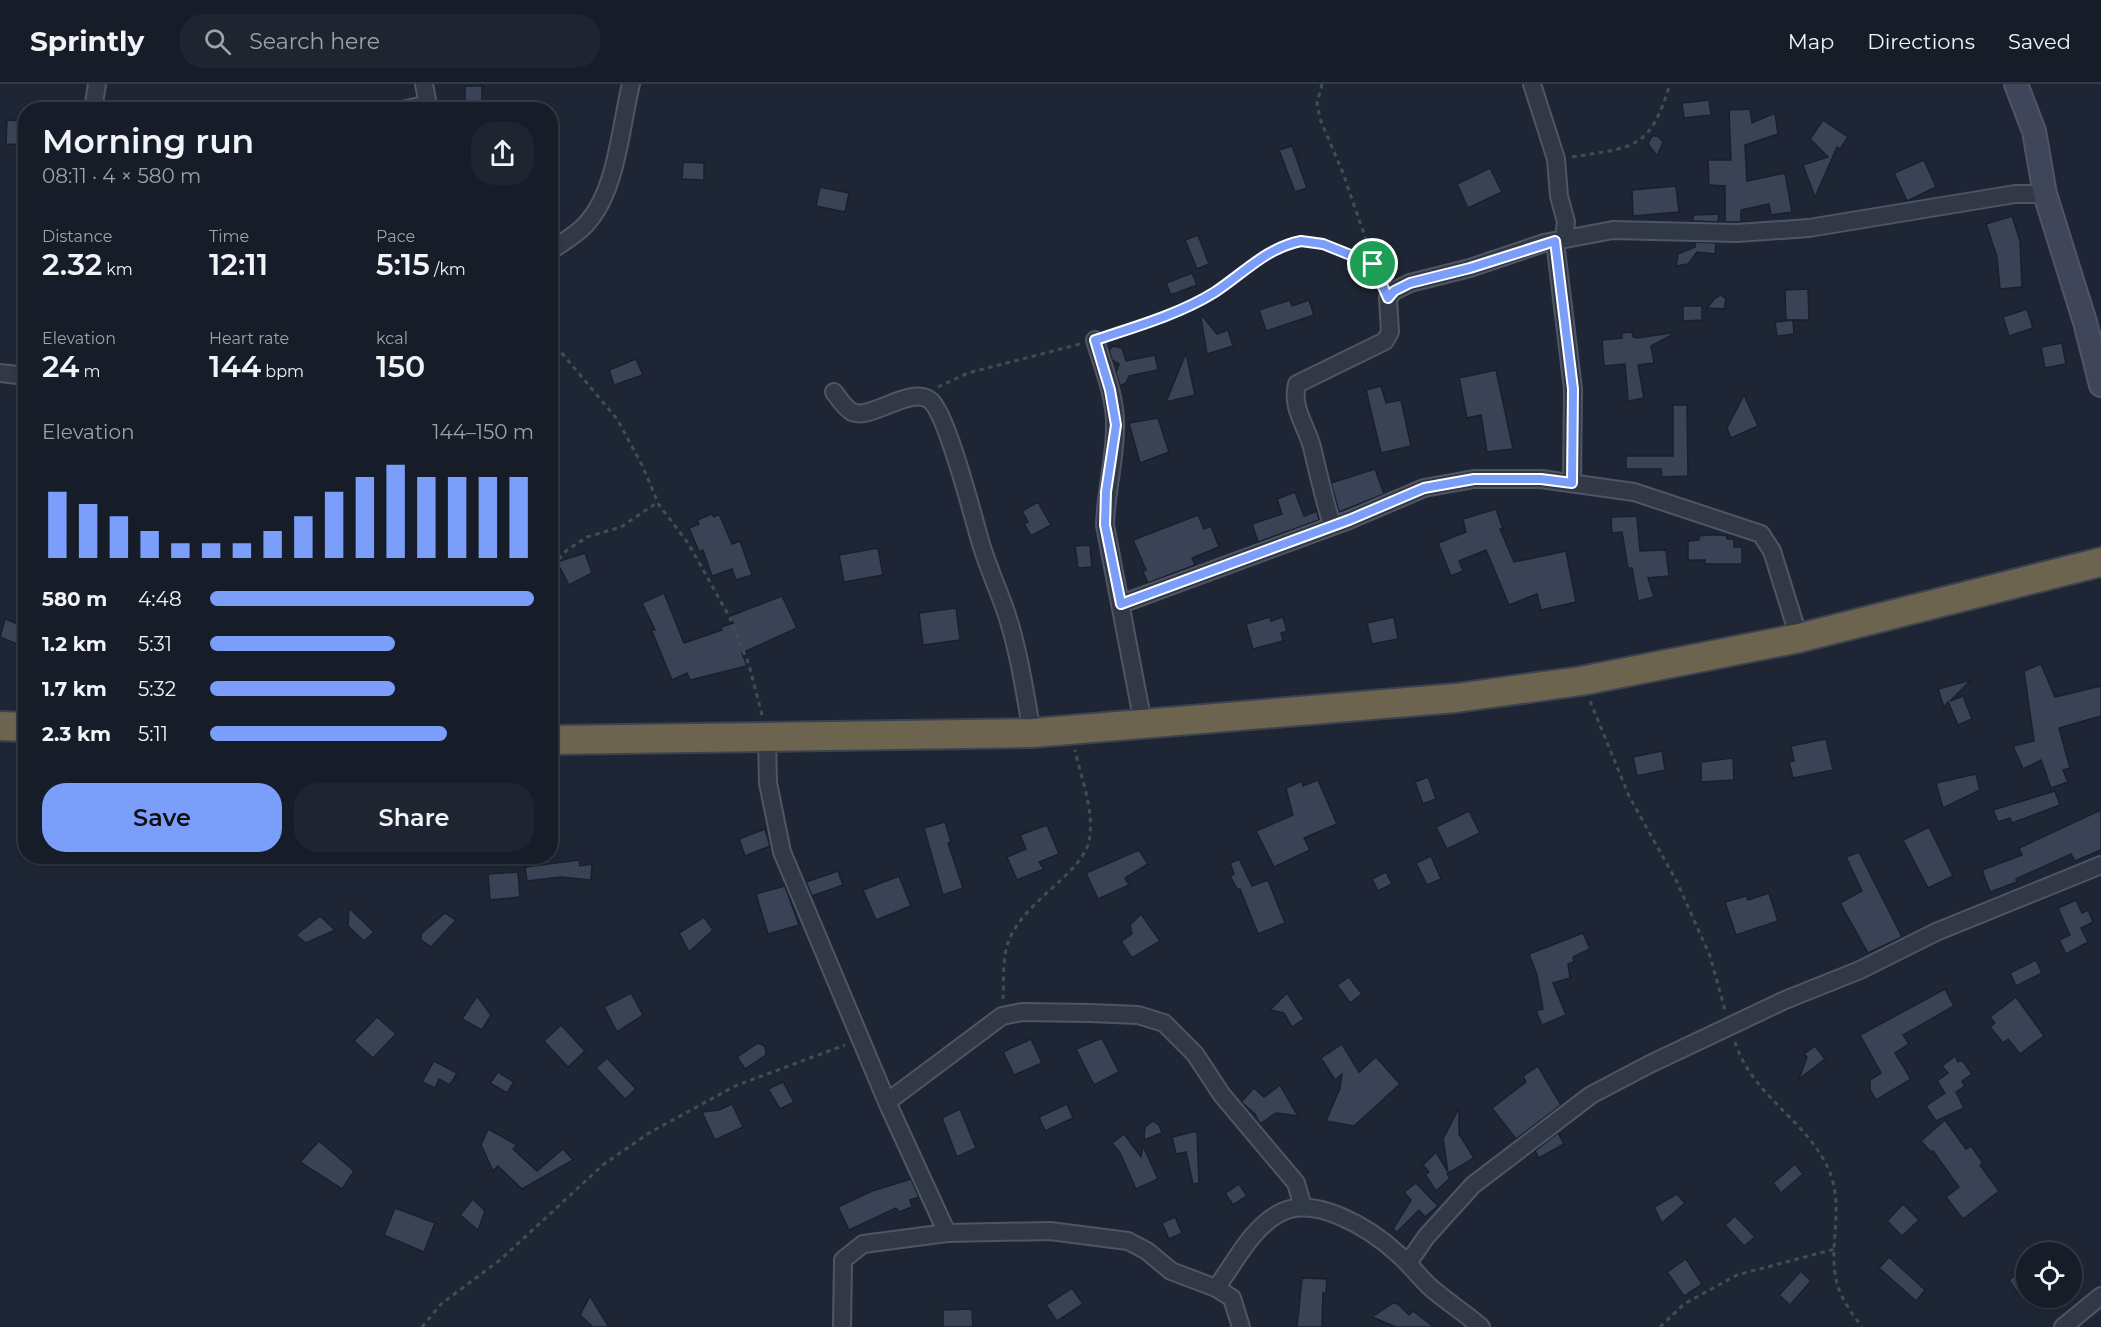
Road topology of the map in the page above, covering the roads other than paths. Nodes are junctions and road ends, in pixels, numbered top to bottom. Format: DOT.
graph roads {
  1 [pos="97,84"];
  2 [pos="424,84"];
  3 [pos="631,84"];
  4 [pos="1532,84"];
  5 [pos="2016,84"];
  6 [pos="94,102"];
  7 [pos="427,102"];
  8 [pos="2045,194"];
  9 [pos="1560,240"];
  10 [pos="558,245"];
  11 [pos="1095,340"];
  12 [pos="0,373"];
  13 [pos="18,375"];
  14 [pos="2101,385"];
  15 [pos="834,392"];
  16 [pos="1572,483"];
  17 [pos="1332,525"];
  18 [pos="2101,562"];
  19 [pos="1121,604"];
  20 [pos="1799,638"];
  21 [pos="1143,723"];
  22 [pos="0,726"];
  23 [pos="18,727"];
  24 [pos="1032,733"];
  25 [pos="767,738"];
  26 [pos="558,740"];
  27 [pos="2101,865"];
  28 [pos="886,1102"];
  29 [pos="1302,1208"];
  30 [pos="947,1233"];
  31 [pos="1407,1263"];
  32 [pos="1216,1288"];
  33 [pos="2101,1296"];
  34 [pos="842,1327"];
  35 [pos="1241,1327"];
  36 [pos="1481,1327"];
  37 [pos="2063,1327"];
  1 -- 6 [label="street"];
  2 -- 7 [label="street"];
  3 -- 10 [label="street"];
  4 -- 9 [label="street"];
  5 -- 8 [label="street"];
  8 -- 9 [label="street"];
  8 -- 14 [label="street"];
  9 -- 16 [label="street"];
  9 -- 17 [label="street"];
  11 -- 19 [label="street"];
  12 -- 13 [label="street"];
  15 -- 24 [label="street"];
  16 -- 17 [label="street"];
  16 -- 20 [label="street"];
  17 -- 19 [label="street"];
  18 -- 20 [label="highway"];
  19 -- 21 [label="street"];
  20 -- 21 [label="highway"];
  21 -- 24 [label="highway"];
  22 -- 23 [label="highway"];
  24 -- 25 [label="highway"];
  25 -- 26 [label="highway"];
  25 -- 28 [label="street"];
  27 -- 31 [label="street"];
  28 -- 29 [label="street"];
  28 -- 30 [label="street"];
  29 -- 31 [label="street"];
  29 -- 32 [label="street"];
  30 -- 32 [label="street"];
  30 -- 34 [label="street"];
  31 -- 36 [label="street"];
  32 -- 35 [label="street"];
  33 -- 37 [label="street"];
}
